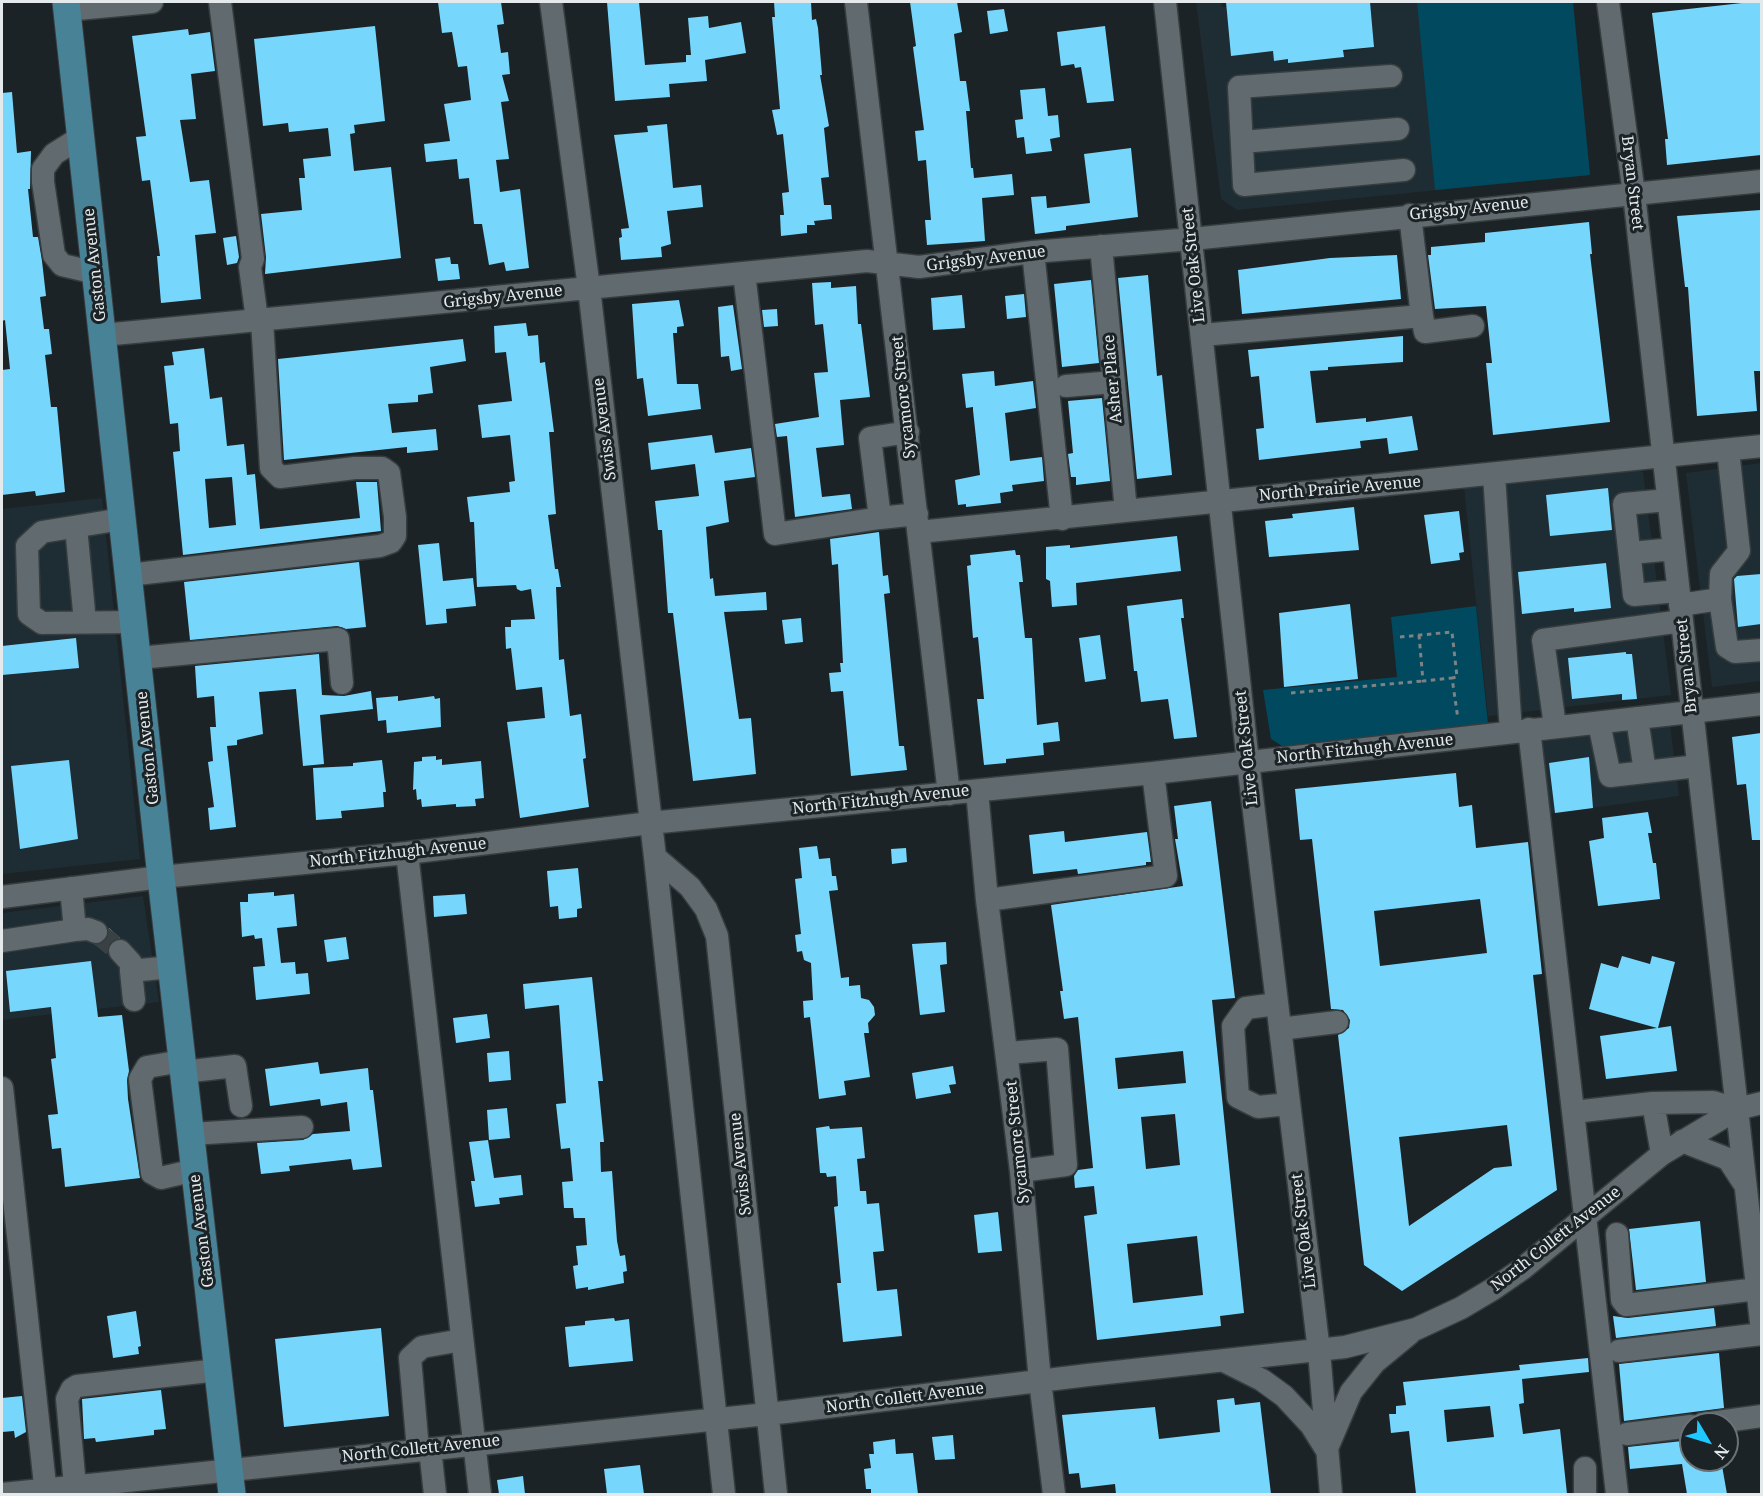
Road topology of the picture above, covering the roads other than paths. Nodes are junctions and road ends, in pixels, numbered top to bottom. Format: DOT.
graph roads {
  1 [pos="152,2"];
  2 [pos="220,2"];
  3 [pos="551,2"];
  4 [pos="856,2"];
  5 [pos="1165,2"];
  6 [pos="1608,2"];
  7 [pos="66,6"];
  8 [pos="1391,76"];
  9 [pos="1398,129"];
  10 [pos="81,136"];
  11 [pos="1242,142"];
  12 [pos="1404,170"];
  13 [pos="1761,181"];
  14 [pos="1634,194"];
  15 [pos="1410,215"];
  16 [pos="1192,239"];
  17 [pos="1101,246"];
  18 [pos="1033,252"];
  19 [pos="889,264"];
  20 [pos="96,273"];
  21 [pos="744,273"];
  22 [pos="589,288"];
  23 [pos="1422,316"];
  24 [pos="259,320"];
  25 [pos="1473,326"];
  26 [pos="103,335"];
  27 [pos="1202,335"];
  28 [pos="1114,382"];
  29 [pos="1066,386"];
  30 [pos="908,432"];
  31 [pos="1761,446"];
  32 [pos="1728,450"];
  33 [pos="1663,457"];
  34 [pos="1494,475"];
  35 [pos="1220,500"];
  36 [pos="1668,500"];
  37 [pos="1126,512"];
  38 [pos="880,518"];
  39 [pos="123,519"];
  40 [pos="1062,519"];
  41 [pos="918,523"];
  42 [pos="76,526"];
  43 [pos="1674,549"];
  44 [pos="1631,553"];
  45 [pos="128,575"];
  46 [pos="1720,599"];
  47 [pos="1680,606"];
  48 [pos="85,622"];
  49 [pos="134,622"];
  50 [pos="1761,650"];
  51 [pos="139,658"];
  52 [pos="342,683"];
  53 [pos="1761,704"];
  54 [pos="1692,711"];
  55 [pos="1636,718"];
  56 [pos="1599,723"];
  57 [pos="1555,726"];
  58 [pos="1520,731"];
  59 [pos="1248,762"];
  60 [pos="1698,766"];
  61 [pos="1154,772"];
  62 [pos="1645,772"];
  63 [pos="977,791"];
  64 [pos="949,794"];
  65 [pos="650,823"];
  66 [pos="406,853"];
  67 [pos="655,857"];
  68 [pos="161,877"];
  69 [pos="71,888"];
  70 [pos="2,897"];
  71 [pos="987,900"];
  72 [pos="2,941"];
  73 [pos="120,951"];
  74 [pos="171,967"];
  75 [pos="132,971"];
  76 [pos="134,1000"];
  77 [pos="1277,1004"];
  78 [pos="1337,1022"];
  79 [pos="1280,1029"];
  80 [pos="1008,1053"];
  81 [pos="183,1066"];
  82 [pos="2,1088"];
  83 [pos="1653,1103"];
  84 [pos="1761,1103"];
  85 [pos="1289,1104"];
  86 [pos="241,1106"];
  87 [pos="1737,1109"];
  88 [pos="1574,1112"];
  89 [pos="302,1127"];
  90 [pos="191,1134"];
  91 [pos="1682,1141"];
  92 [pos="1662,1154"];
  93 [pos="195,1170"];
  94 [pos="1021,1171"];
  95 [pos="1745,1186"];
  96 [pos="1585,1219"];
  97 [pos="1617,1234"];
  98 [pos="1757,1289"];
  99 [pos="1416,1329"];
  100 [pos="1761,1333"];
  101 [pos="462,1341"];
  102 [pos="1318,1351"];
  103 [pos="1619,1351"];
  104 [pos="1224,1361"];
  105 [pos="218,1370"];
  106 [pos="1040,1381"];
  107 [pos="767,1414"];
  108 [pos="1761,1416"];
  109 [pos="717,1419"];
  110 [pos="1739,1419"];
  111 [pos="1679,1427"];
  112 [pos="1627,1434"];
  113 [pos="474,1444"];
  114 [pos="424,1449"];
  115 [pos="1327,1450"];
  116 [pos="1585,1468"];
  117 [pos="231,1482"];
  118 [pos="75,1486"];
  119 [pos="46,1492"];
  120 [pos="3,1494"];
  121 [pos="435,1494"];
  122 [pos="480,1494"];
  123 [pos="724,1494"];
  124 [pos="776,1494"];
  125 [pos="1054,1494"];
  126 [pos="1330,1494"];
  127 [pos="1585,1494"];
  128 [pos="1617,1494"];
  1 -- 7 [label="street"];
  2 -- 24 [label="street"];
  3 -- 22 [label="street, Swiss Avenue"];
  4 -- 19 [label="street, Sycamore Street"];
  5 -- 16 [label="street, Live Oak Street"];
  6 -- 14 [label="street, Bryan Street"];
  7 -- 10 [label="main road, Gaston Avenue"];
  8 -- 11 [label="street"];
  9 -- 11 [label="street"];
  10 -- 20 [label="main road, Gaston Avenue"];
  10 -- 20 [label="street"];
  11 -- 12 [label="street"];
  13 -- 14 [label="street, Grigsby Avenue"];
  14 -- 15 [label="street, Grigsby Avenue"];
  14 -- 33 [label="street, Bryan Street"];
  15 -- 16 [label="street, Grigsby Avenue"];
  15 -- 23 [label="street"];
  16 -- 17 [label="street, Grigsby Avenue"];
  16 -- 27 [label="street, Live Oak Street"];
  17 -- 18 [label="street, Grigsby Avenue"];
  17 -- 28 [label="street, Asher Place"];
  18 -- 19 [label="street, Grigsby Avenue"];
  18 -- 40 [label="street"];
  19 -- 21 [label="street, Grigsby Avenue"];
  19 -- 30 [label="street, Sycamore Street"];
  20 -- 26 [label="main road, Gaston Avenue"];
  21 -- 22 [label="street, Grigsby Avenue"];
  21 -- 38 [label="street, North Prairie Avenue"];
  22 -- 24 [label="street, Grigsby Avenue"];
  22 -- 65 [label="street, Swiss Avenue"];
  23 -- 25 [label="street"];
  23 -- 27 [label="street"];
  24 -- 26 [label="street, Grigsby Avenue"];
  24 -- 45 [label="street"];
  26 -- 39 [label="main road, Gaston Avenue"];
  27 -- 35 [label="street, Live Oak Street"];
  28 -- 29 [label="street"];
  28 -- 37 [label="street, Asher Place"];
  30 -- 38 [label="street"];
  30 -- 41 [label="street, Sycamore Street"];
  31 -- 32 [label="street, North Prairie Avenue"];
  32 -- 33 [label="street, North Prairie Avenue"];
  32 -- 46 [label="street"];
  33 -- 34 [label="street, North Prairie Avenue"];
  33 -- 36 [label="street, Bryan Street"];
  34 -- 35 [label="street, North Prairie Avenue"];
  34 -- 58 [label="street"];
  35 -- 37 [label="street, North Prairie Avenue"];
  35 -- 59 [label="street, Live Oak Street"];
  36 -- 43 [label="street, Bryan Street"];
  36 -- 44 [label="street"];
  37 -- 40 [label="street, North Prairie Avenue"];
  38 -- 41 [label="street, North Prairie Avenue"];
  39 -- 42 [label="street"];
  39 -- 45 [label="main road, Gaston Avenue"];
  40 -- 41 [label="street, North Prairie Avenue"];
  41 -- 64 [label="street, Sycamore Street"];
  42 -- 48 [label="street"];
  42 -- 48 [label="street"];
  43 -- 44 [label="street"];
  43 -- 47 [label="street, Bryan Street"];
  44 -- 47 [label="street"];
  45 -- 49 [label="main road, Gaston Avenue"];
  46 -- 47 [label="street"];
  46 -- 50 [label="street"];
  47 -- 54 [label="street, Bryan Street"];
  47 -- 57 [label="street"];
  48 -- 49 [label="street"];
  49 -- 51 [label="main road, Gaston Avenue"];
  51 -- 52 [label="street"];
  51 -- 68 [label="main road, Gaston Avenue"];
  53 -- 54 [label="street, North Fitzhugh Avenue"];
  54 -- 55 [label="street, North Fitzhugh Avenue"];
  54 -- 60 [label="street, Bryan Street"];
  55 -- 56 [label="street, North Fitzhugh Avenue"];
  55 -- 62 [label="street"];
  56 -- 57 [label="street, North Fitzhugh Avenue"];
  56 -- 62 [label="street"];
  57 -- 58 [label="street, North Fitzhugh Avenue"];
  58 -- 59 [label="street, North Fitzhugh Avenue"];
  58 -- 88 [label="street"];
  59 -- 61 [label="street, North Fitzhugh Avenue"];
  59 -- 77 [label="street, Live Oak Street"];
  60 -- 62 [label="street"];
  60 -- 87 [label="street, Bryan Street"];
  61 -- 63 [label="street, North Fitzhugh Avenue"];
  61 -- 71 [label="street"];
  63 -- 64 [label="street, North Fitzhugh Avenue"];
  63 -- 71 [label="street, Sycamore Street"];
  64 -- 65 [label="street, North Fitzhugh Avenue"];
  65 -- 66 [label="street, North Fitzhugh Avenue"];
  65 -- 67 [label="street, Swiss Avenue"];
  66 -- 68 [label="street, North Fitzhugh Avenue"];
  66 -- 101 [label="street"];
  67 -- 107 [label="street, Swiss Avenue"];
  67 -- 109 [label="street, Swiss Avenue"];
  68 -- 69 [label="street, North Fitzhugh Avenue"];
  68 -- 74 [label="main road, Gaston Avenue"];
  69 -- 70 [label="street, North Fitzhugh Avenue"];
  69 -- 72 [label="street"];
  71 -- 80 [label="street, Sycamore Street"];
  73 -- 75 [label="street"];
  74 -- 75 [label="street"];
  74 -- 81 [label="main road, Gaston Avenue"];
  75 -- 76 [label="street"];
  77 -- 79 [label="street, Live Oak Street"];
  77 -- 85 [label="street"];
  78 -- 79 [label="street"];
  79 -- 85 [label="street, Live Oak Street"];
  80 -- 94 [label="street, Sycamore Street"];
  80 -- 94 [label="street"];
  81 -- 86 [label="street"];
  81 -- 90 [label="main road, Gaston Avenue"];
  81 -- 93 [label="street"];
  82 -- 119 [label="street"];
  83 -- 87 [label="street"];
  83 -- 88 [label="street"];
  83 -- 92 [label="street"];
  84 -- 87 [label="street"];
  85 -- 102 [label="street, Live Oak Street"];
  87 -- 91 [label="street, North Collett Avenue"];
  87 -- 95 [label="street, Bryan Street"];
  88 -- 96 [label="street"];
  89 -- 90 [label="street"];
  90 -- 93 [label="main road, Gaston Avenue"];
  91 -- 92 [label="street, North Collett Avenue"];
  91 -- 95 [label="street"];
  92 -- 96 [label="street, North Collett Avenue"];
  93 -- 105 [label="main road, Gaston Avenue"];
  94 -- 106 [label="street, Sycamore Street"];
  95 -- 98 [label="street, Bryan Street"];
  96 -- 99 [label="street, North Collett Avenue"];
  96 -- 128 [label="street"];
  97 -- 98 [label="street"];
  98 -- 100 [label="street, Bryan Street"];
  99 -- 102 [label="street, North Collett Avenue"];
  99 -- 115 [label="street"];
  100 -- 103 [label="street"];
  101 -- 113 [label="street"];
  101 -- 114 [label="street"];
  102 -- 104 [label="street, North Collett Avenue"];
  102 -- 115 [label="street, Live Oak Street"];
  104 -- 106 [label="street, North Collett Avenue"];
  104 -- 115 [label="street"];
  105 -- 117 [label="main road, Gaston Avenue"];
  105 -- 118 [label="street"];
  106 -- 107 [label="street, North Collett Avenue"];
  106 -- 125 [label="street, Sycamore Street"];
  107 -- 109 [label="street, North Collett Avenue"];
  107 -- 124 [label="street, Swiss Avenue"];
  108 -- 110 [label="street"];
  109 -- 113 [label="street, North Collett Avenue"];
  109 -- 123 [label="street, Swiss Avenue"];
  111 -- 112 [label="street"];
  113 -- 114 [label="street, North Collett Avenue"];
  113 -- 122 [label="street"];
  114 -- 117 [label="street, North Collett Avenue"];
  114 -- 121 [label="street"];
  115 -- 126 [label="street, Live Oak Street"];
  116 -- 127 [label="street"];
  117 -- 118 [label="street, North Collett Avenue"];
  118 -- 119 [label="street, North Collett Avenue"];
  119 -- 120 [label="street, North Collett Avenue"];
}
